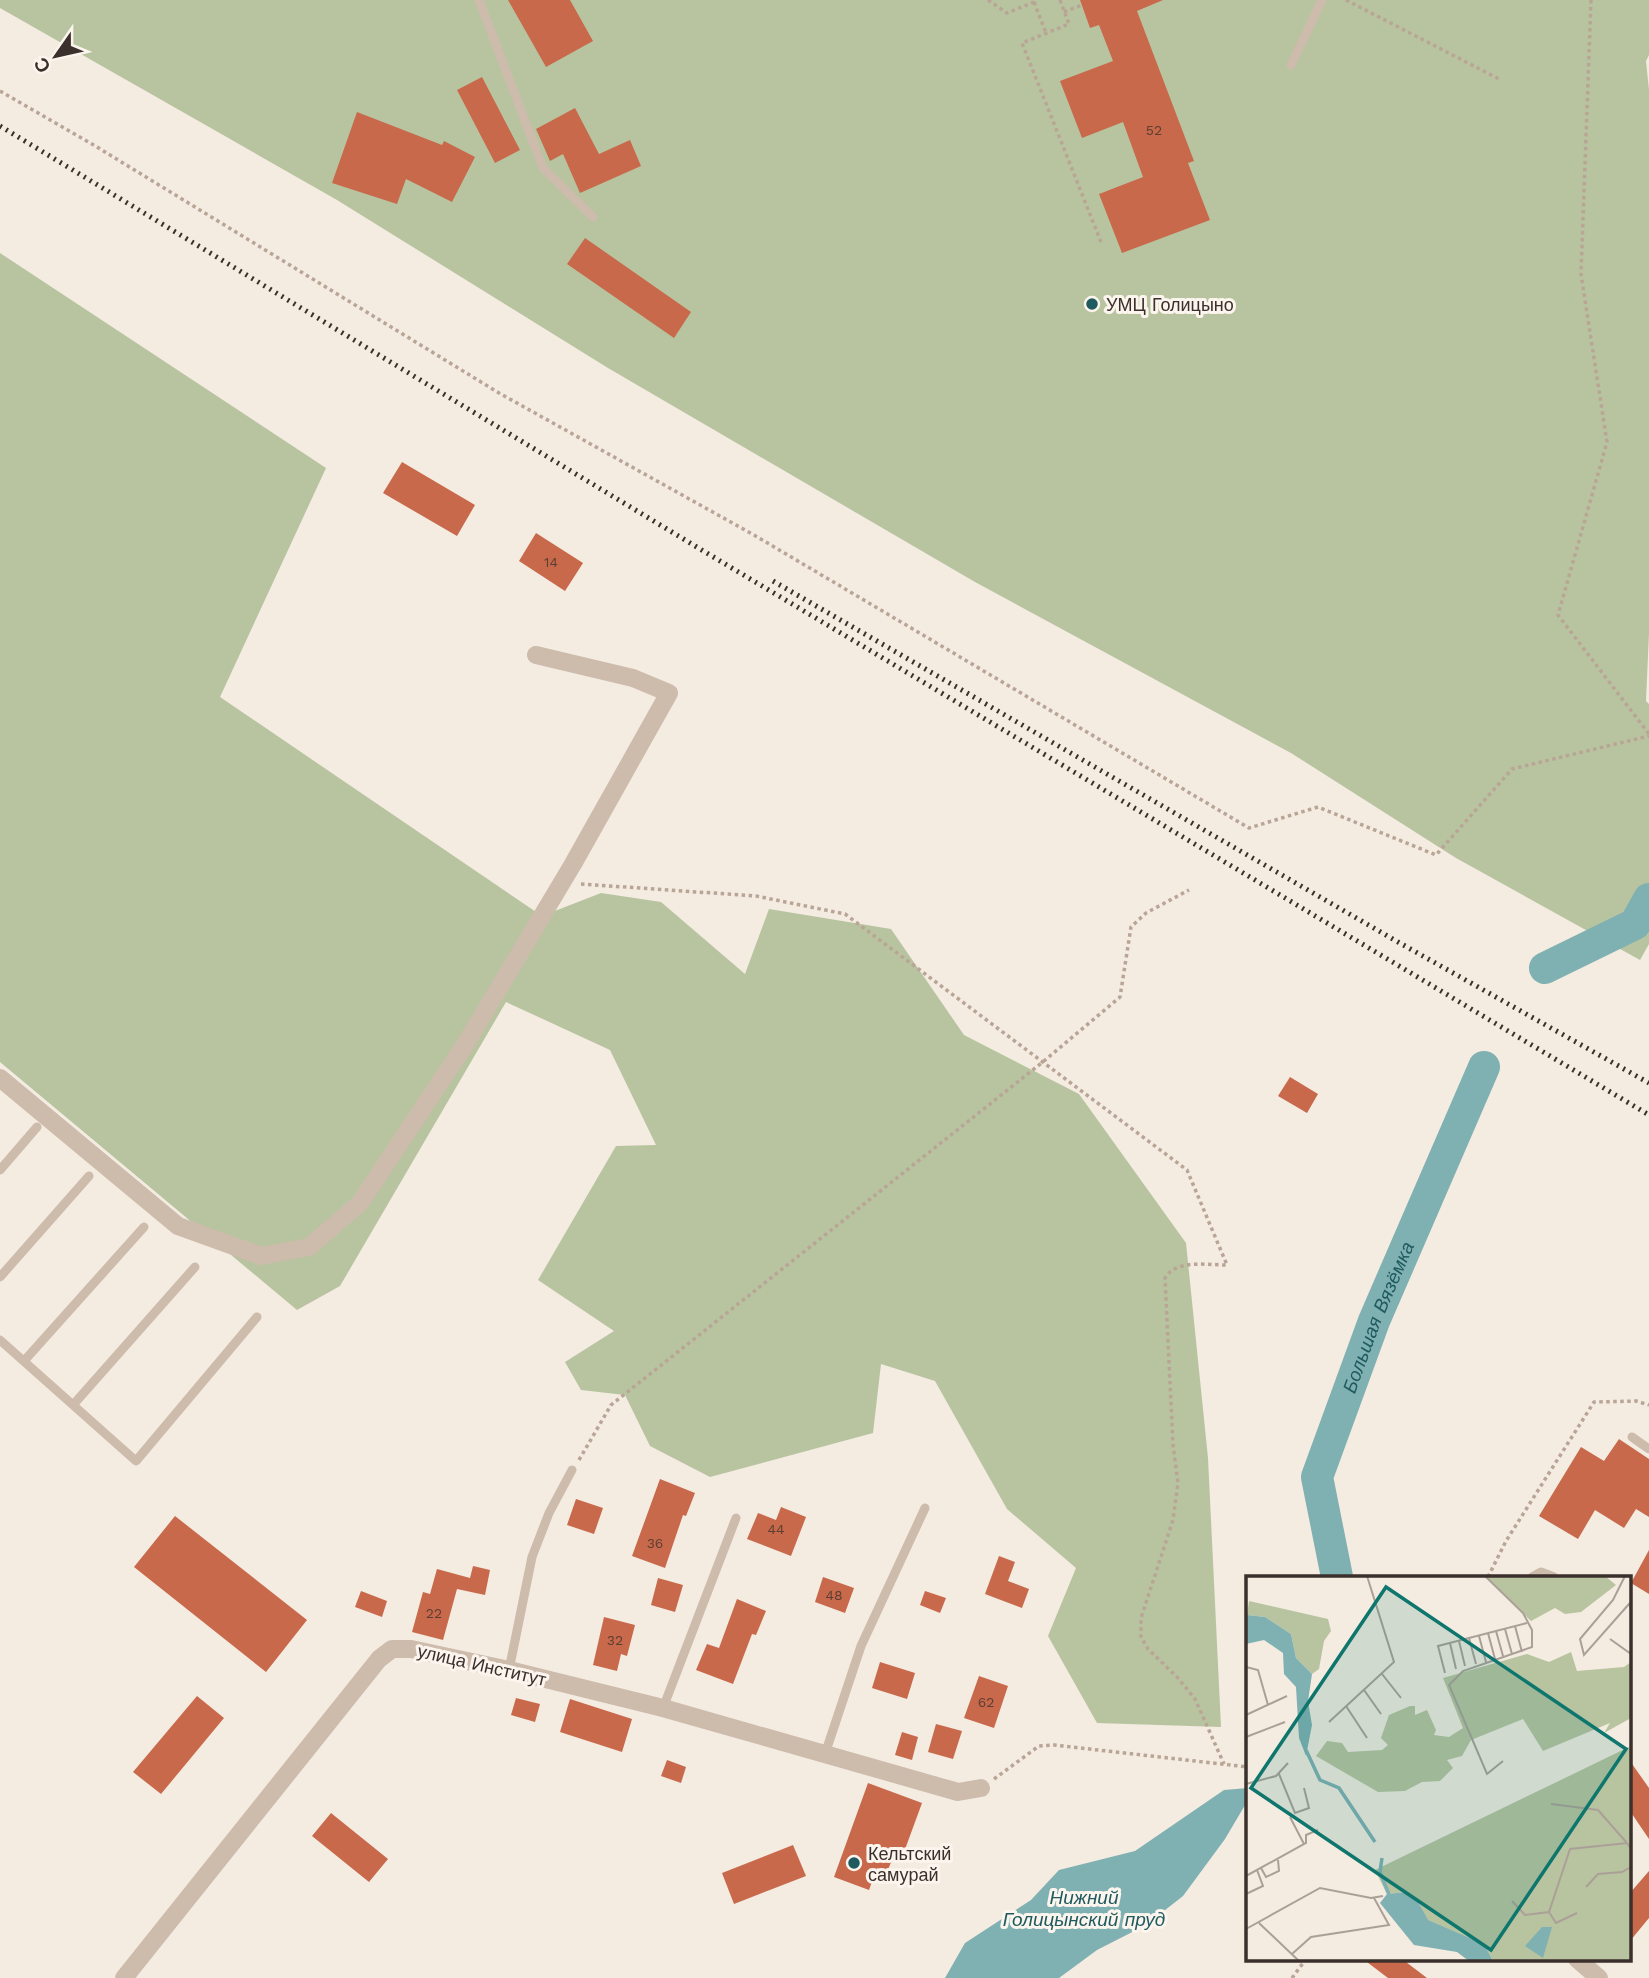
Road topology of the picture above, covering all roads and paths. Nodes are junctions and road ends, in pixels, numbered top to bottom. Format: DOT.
graph roads {
  1 [pos="480,0"];
  2 [pos="988,0"];
  3 [pos="1060,0"];
  4 [pos="1322,0"];
  5 [pos="1346,0"];
  6 [pos="1591,0"];
  7 [pos="1033,1"];
  8 [pos="1082,5"];
  9 [pos="1064,12"];
  10 [pos="1046,33"];
  11 [pos="1291,65"];
  12 [pos="1499,79"];
  13 [pos="0,91"];
  14 [pos="593,217"];
  15 [pos="1101,243"];
  16 [pos="536,655"];
  17 [pos="1649,735"];
  18 [pos="562,883"];
  19 [pos="1189,890"];
  20 [pos="1044,1061"];
  21 [pos="0,1078"];
  22 [pos="37,1127"];
  23 [pos="0,1170"];
  24 [pos="89,1176"];
  25 [pos="144,1227"];
  26 [pos="195,1268"];
  27 [pos="0,1278"];
  28 [pos="257,1317"];
  29 [pos="0,1340"];
  30 [pos="24,1361"];
  31 [pos="73,1405"];
  32 [pos="1649,1405"];
  33 [pos="1632,1437"];
  34 [pos="1649,1448"];
  35 [pos="572,1470"];
  36 [pos="925,1508"];
  37 [pos="736,1518"];
  38 [pos="1488,1576"];
  39 [pos="1534,1576"];
  40 [pos="1551,1576"];
  41 [pos="509,1670"];
  42 [pos="663,1709"];
  43 [pos="825,1754"];
  44 [pos="1224,1764"];
  45 [pos="1246,1767"];
  46 [pos="981,1788"];
  47 [pos="1305,1960"];
  48 [pos="1578,1960"];
  49 [pos="124,1978"];
  50 [pos="1292,1978"];
  51 [pos="1600,1978"];
  1 -- 14 [label="lane"];
  2 -- 7 [label="path"];
  3 -- 9 [label="path"];
  4 -- 11 [label="lane"];
  5 -- 12 [label="path"];
  6 -- 17 [label="path"];
  7 -- 10 [label="path"];
  8 -- 9 [label="path"];
  9 -- 10 [label="path"];
  10 -- 15 [label="path"];
  13 -- 17 [label="path"];
  16 -- 18 [label="street"];
  18 -- 20 [label="path"];
  18 -- 21 [label="street"];
  19 -- 20 [label="path"];
  20 -- 35 [label="path"];
  20 -- 44 [label="path"];
  22 -- 23 [label="lane"];
  24 -- 27 [label="lane"];
  25 -- 30 [label="lane"];
  26 -- 31 [label="lane"];
  28 -- 31 [label="lane"];
  29 -- 30 [label="lane"];
  30 -- 31 [label="lane"];
  32 -- 38 [label="path"];
  33 -- 34 [label="lane"];
  35 -- 41 [label="lane"];
  36 -- 43 [label="lane"];
  37 -- 42 [label="lane"];
  39 -- 40 [label="lane"];
  41 -- 42 [label="street, улица Институт"];
  41 -- 49 [label="street, улица Институт"];
  42 -- 43 [label="street, улица Институт"];
  43 -- 46 [label="street, улица Институт"];
  44 -- 45 [label="path"];
  44 -- 46 [label="path"];
  47 -- 50 [label="path"];
  48 -- 51 [label="street"];
}
